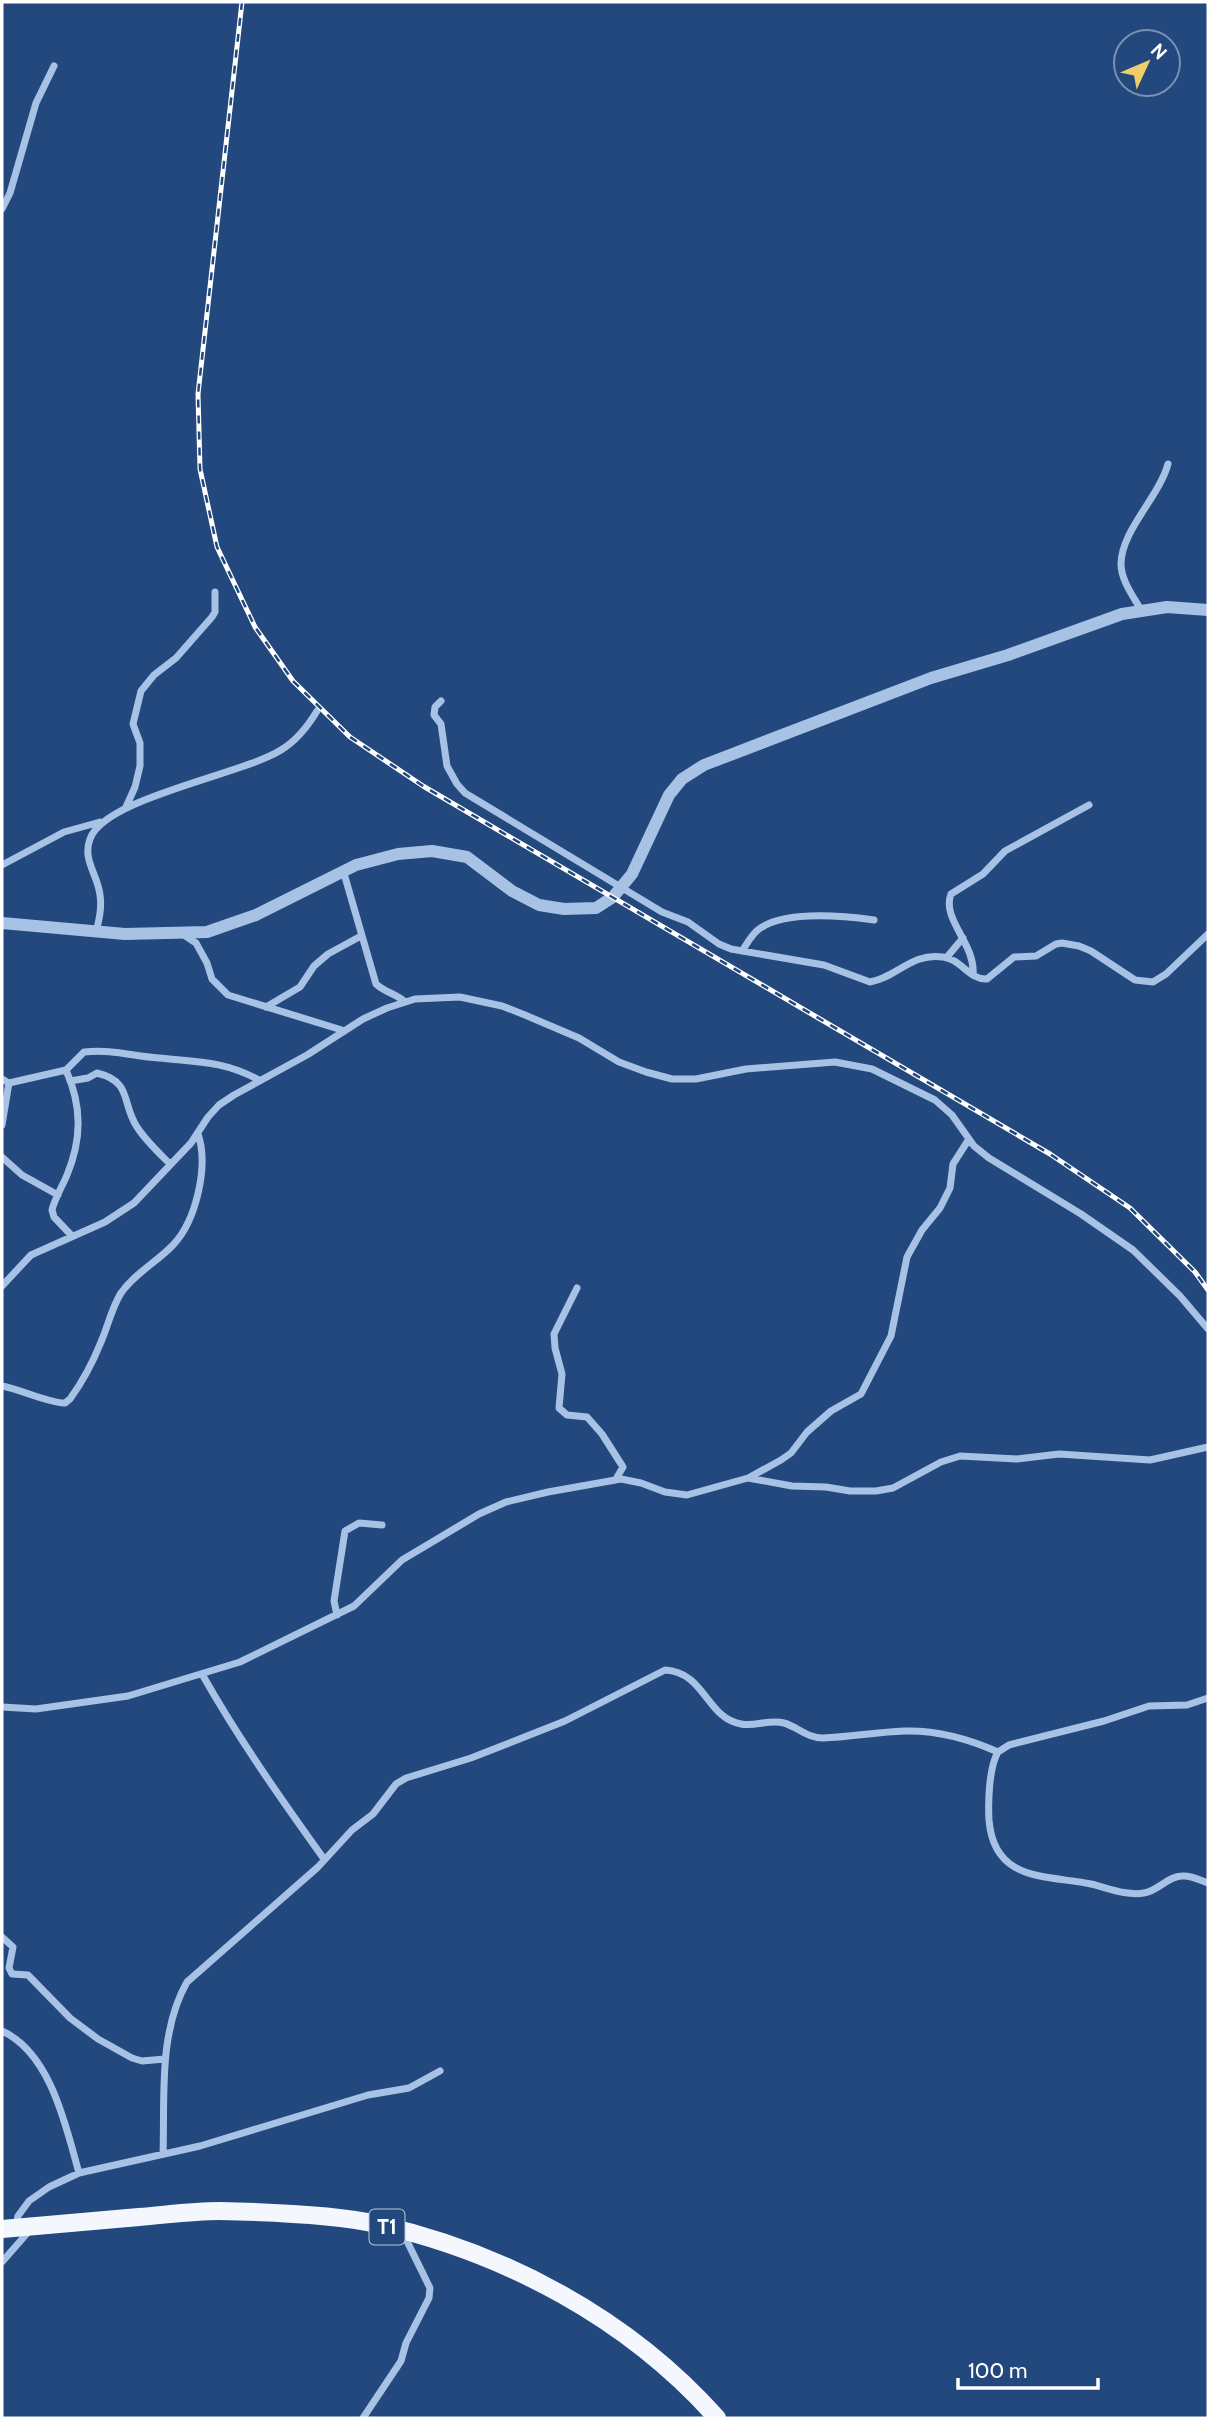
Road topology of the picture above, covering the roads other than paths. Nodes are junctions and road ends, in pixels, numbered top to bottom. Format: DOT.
graph roads {
  1 [pos="54,66"];
  2 [pos="2,209"];
  3 [pos="1168,464"];
  4 [pos="215,592"];
  5 [pos="1141,610"];
  6 [pos="1208,610"];
  7 [pos="441,701"];
  8 [pos="317,711"];
  9 [pos="1089,805"];
  10 [pos="126,807"];
  11 [pos="101,822"];
  12 [pos="2,865"];
  13 [pos="343,870"];
  14 [pos="622,887"];
  15 [pos="874,920"];
  16 [pos="2,923"];
  17 [pos="96,932"];
  18 [pos="181,934"];
  19 [pos="1208,934"];
  20 [pos="362,936"];
  21 [pos="963,938"];
  22 [pos="742,951"];
  23 [pos="947,957"];
  24 [pos="972,975"];
  25 [pos="405,1002"];
  26 [pos="266,1007"];
  27 [pos="345,1031"];
  28 [pos="66,1070"];
  29 [pos="259,1080"];
  30 [pos="5,1081"];
  31 [pos="70,1081"];
  32 [pos="2,1125"];
  33 [pos="198,1134"];
  34 [pos="969,1139"];
  35 [pos="2,1157"];
  36 [pos="170,1164"];
  37 [pos="58,1195"];
  38 [pos="72,1236"];
  39 [pos="2,1286"];
  40 [pos="577,1288"];
  41 [pos="1208,1329"];
  42 [pos="2,1386"];
  43 [pos="1208,1447"];
  44 [pos="748,1478"];
  45 [pos="616,1479"];
  46 [pos="382,1525"];
  47 [pos="337,1615"];
  48 [pos="202,1674"];
  49 [pos="1208,1698"];
  50 [pos="2,1707"];
  51 [pos="998,1752"];
  52 [pos="324,1859"];
  53 [pos="1208,1883"];
  54 [pos="2,1937"];
  55 [pos="2,2031"];
  56 [pos="165,2059"];
  57 [pos="440,2071"];
  58 [pos="163,2154"];
  59 [pos="79,2173"];
  60 [pos="17,2228"];
  61 [pos="402,2231"];
  62 [pos="2,2262"];
  63 [pos="363,2418"];
  64 [pos="718,2418"];
  1 -- 2 [label="street"];
  3 -- 5 [label="street"];
  4 -- 10 [label="street"];
  5 -- 6 [label="street"];
  5 -- 14 [label="street"];
  7 -- 14 [label="street"];
  8 -- 10 [label="street"];
  9 -- 21 [label="street"];
  10 -- 11 [label="street"];
  11 -- 12 [label="street"];
  11 -- 17 [label="street"];
  13 -- 14 [label="street"];
  13 -- 18 [label="street"];
  13 -- 20 [label="street"];
  14 -- 22 [label="street"];
  15 -- 22 [label="street"];
  16 -- 17 [label="street"];
  17 -- 18 [label="street"];
  18 -- 26 [label="street"];
  19 -- 24 [label="street"];
  20 -- 25 [label="street"];
  20 -- 26 [label="street"];
  21 -- 23 [label="street"];
  21 -- 24 [label="street"];
  22 -- 23 [label="street"];
  23 -- 24 [label="street"];
  25 -- 27 [label="street"];
  25 -- 34 [label="street"];
  26 -- 27 [label="street"];
  27 -- 29 [label="street"];
  28 -- 29 [label="street"];
  28 -- 30 [label="street"];
  28 -- 31 [label="street"];
  29 -- 33 [label="street"];
  30 -- 32 [label="street"];
  31 -- 36 [label="street"];
  31 -- 37 [label="street"];
  33 -- 36 [label="street"];
  33 -- 42 [label="street"];
  34 -- 41 [label="street"];
  34 -- 44 [label="street"];
  35 -- 37 [label="street"];
  36 -- 38 [label="street"];
  37 -- 38 [label="street"];
  38 -- 39 [label="street"];
  40 -- 45 [label="street"];
  43 -- 44 [label="street"];
  44 -- 45 [label="street"];
  45 -- 47 [label="street"];
  46 -- 47 [label="street"];
  47 -- 48 [label="street"];
  48 -- 50 [label="street"];
  48 -- 52 [label="street"];
  49 -- 51 [label="street"];
  51 -- 52 [label="street"];
  51 -- 53 [label="street"];
  52 -- 56 [label="street"];
  54 -- 56 [label="street"];
  55 -- 59 [label="street"];
  56 -- 58 [label="street"];
  57 -- 58 [label="street"];
  58 -- 59 [label="street"];
  59 -- 60 [label="street"];
  60 -- 61 [label="highway, T1"];
  60 -- 62 [label="street"];
  61 -- 63 [label="street"];
  61 -- 64 [label="highway, T1"];
}
